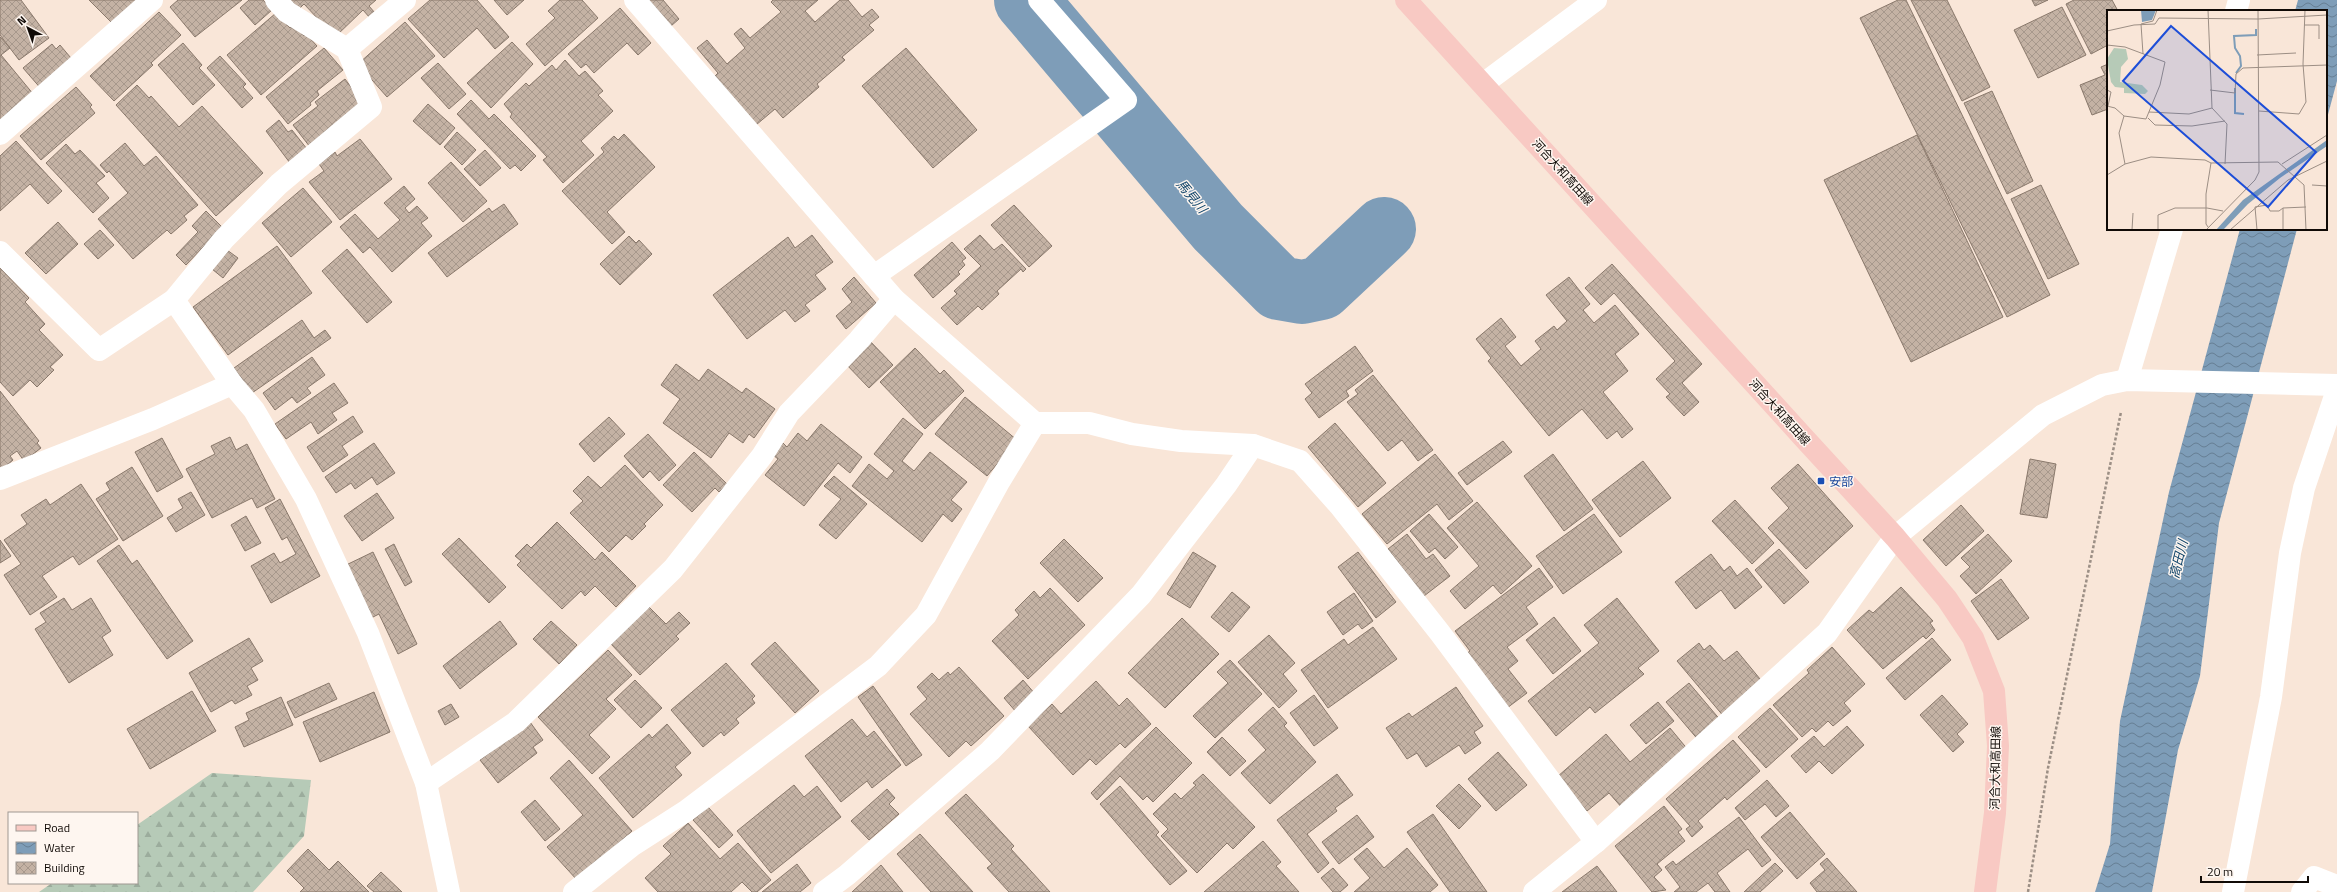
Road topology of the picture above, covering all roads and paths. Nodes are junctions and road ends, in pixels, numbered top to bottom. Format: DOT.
graph roads {
  1 [pos="152,0"];
  2 [pos="276,0"];
  3 [pos="405,0"];
  4 [pos="635,0"];
  5 [pos="1039,0"];
  6 [pos="1406,0"];
  7 [pos="1596,0"];
  8 [pos="2239,0"];
  9 [pos="2236,10"];
  10 [pos="347,49"];
  11 [pos="1483,84"];
  12 [pos="0,134"];
  13 [pos="2172,230"];
  14 [pos="0,252"];
  15 [pos="874,276"];
  16 [pos="894,299"];
  17 [pos="174,300"];
  18 [pos="2136,379"];
  19 [pos="232,384"];
  20 [pos="2331,387"];
  21 [pos="1035,423"];
  22 [pos="1253,444"];
  23 [pos="0,479"];
  24 [pos="1895,537"];
  25 [pos="426,783"];
  26 [pos="1596,842"];
  27 [pos="2337,886"];
  28 [pos="450,892"];
  29 [pos="574,892"];
  30 [pos="824,892"];
  31 [pos="1534,892"];
  32 [pos="1985,892"];
  33 [pos="2028,892"];
  34 [pos="2232,892"];
  35 [pos="2302,892"];
  1 -- 12 [label="street"];
  2 -- 10 [label="street"];
  3 -- 10 [label="street"];
  4 -- 15 [label="street"];
  5 -- 15 [label="street"];
  6 -- 11 [label="main road, 河合大和高田線"];
  7 -- 11 [label="street"];
  8 -- 9 [label="street"];
  10 -- 17 [label="street"];
  11 -- 24 [label="main road, 河合大和高田線"];
  13 -- 18 [label="street"];
  14 -- 17 [label="street"];
  15 -- 16 [label="street"];
  16 -- 21 [label="street"];
  16 -- 25 [label="street"];
  17 -- 19 [label="street"];
  18 -- 20 [label="street"];
  18 -- 24 [label="street"];
  18 -- 33 [label="path"];
  19 -- 23 [label="street"];
  19 -- 25 [label="street"];
  20 -- 34 [label="street"];
  21 -- 22 [label="street"];
  21 -- 29 [label="street"];
  22 -- 26 [label="street"];
  22 -- 30 [label="street"];
  24 -- 26 [label="street"];
  24 -- 32 [label="main road, 河合大和高田線"];
  25 -- 28 [label="street"];
  26 -- 31 [label="street"];
  27 -- 35 [label="street"];
}
